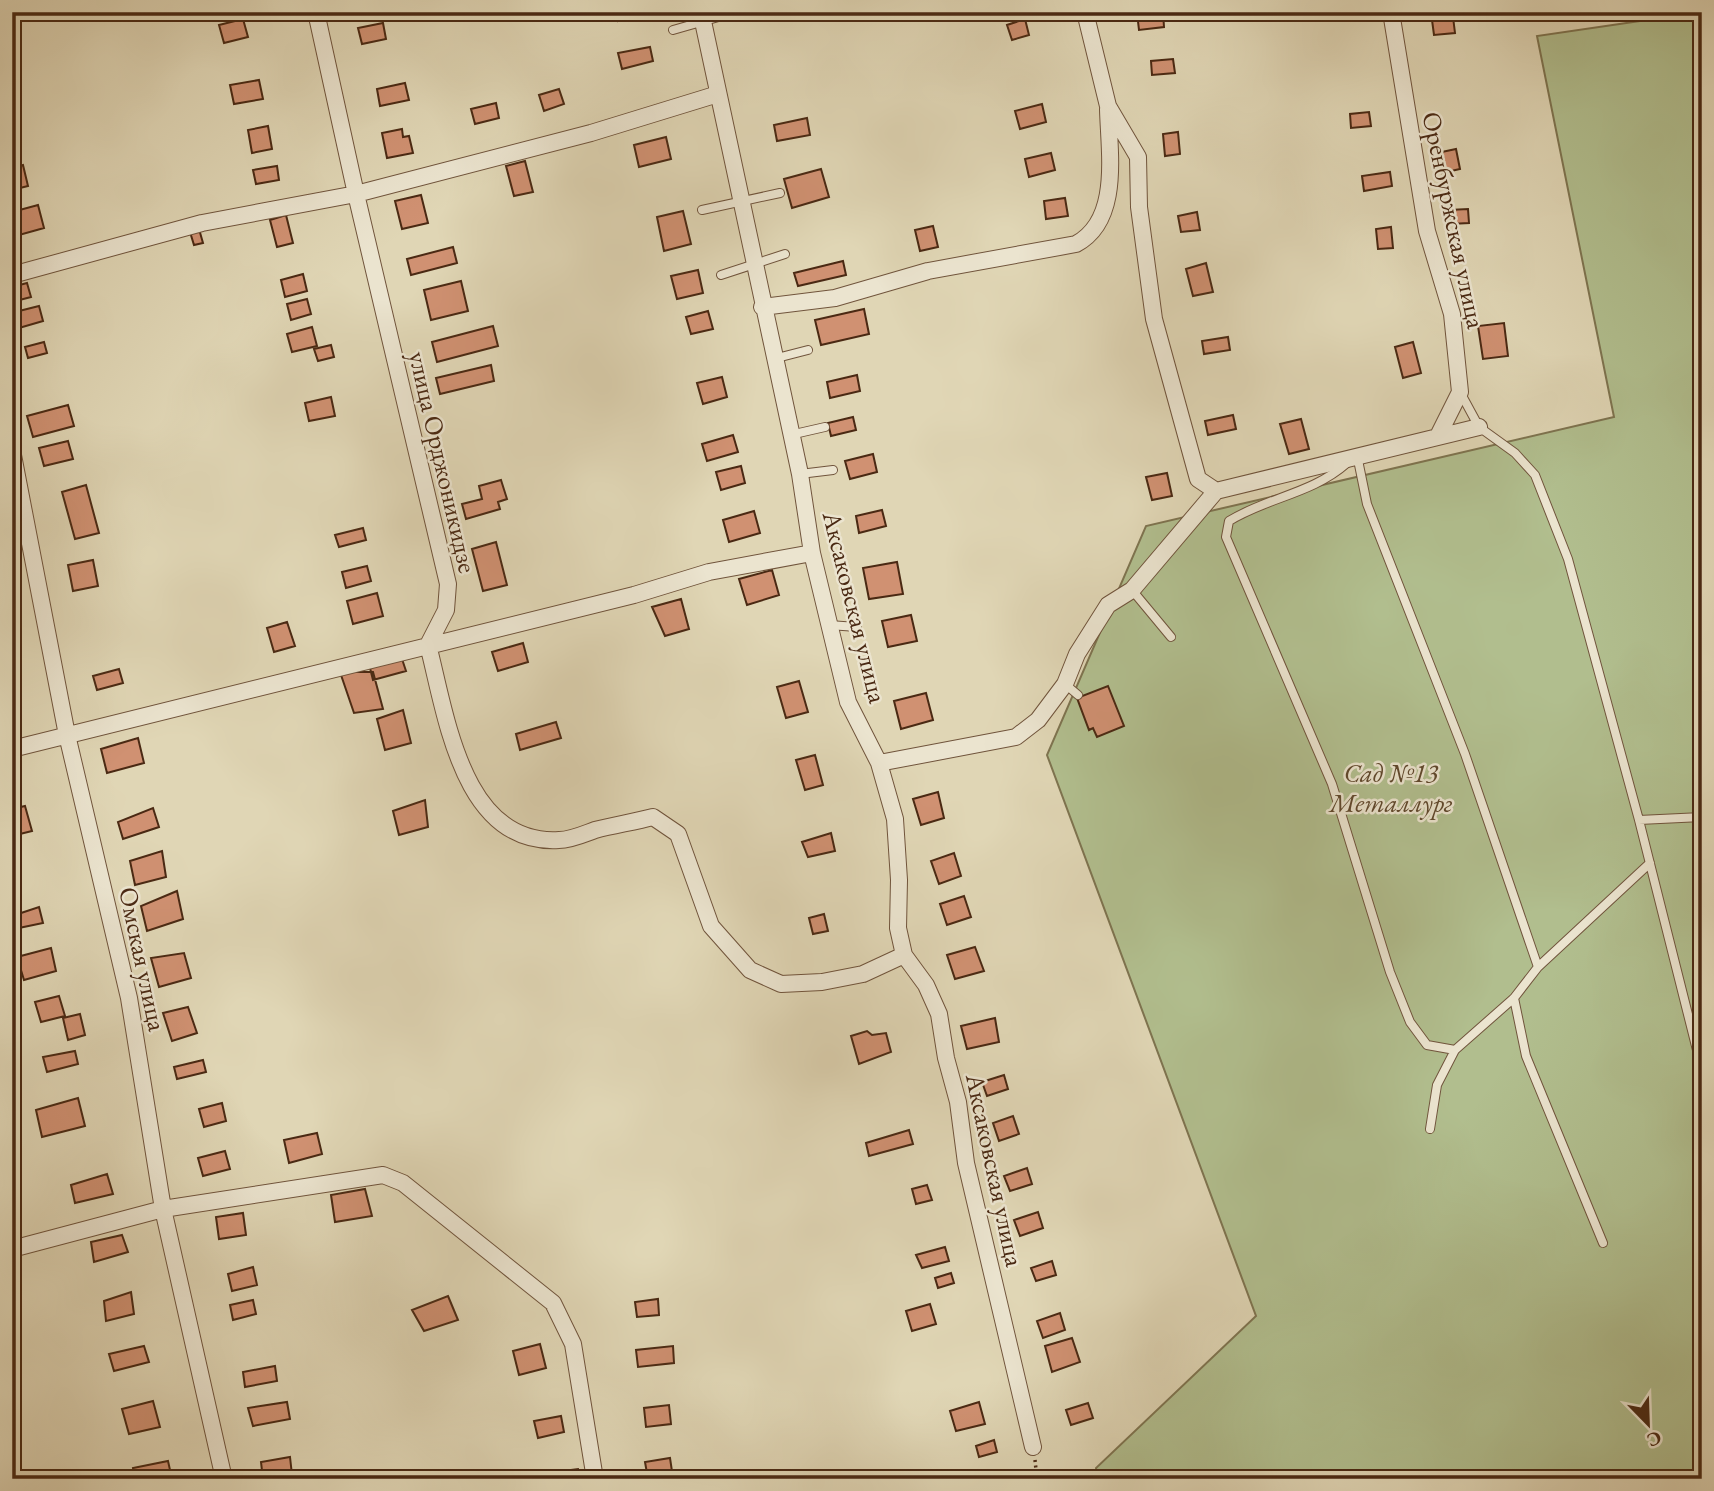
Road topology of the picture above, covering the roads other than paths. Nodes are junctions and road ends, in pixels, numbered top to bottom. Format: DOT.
graph roads {
  1 [pos="316,12"];
  2 [pos="736,12"];
  3 [pos="1085,12"];
  4 [pos="1391,12"];
  5 [pos="702,16"];
  6 [pos="673,30"];
  7 [pos="718,94"];
  8 [pos="1108,106"];
  9 [pos="780,193"];
  10 [pos="356,194"];
  11 [pos="740,202"];
  12 [pos="702,210"];
  13 [pos="785,254"];
  14 [pos="753,264"];
  15 [pos="12,275"];
  16 [pos="720,275"];
  17 [pos="762,307"];
  18 [pos="808,350"];
  19 [pos="773,359"];
  20 [pos="1460,392"];
  21 [pos="1479,426"];
  22 [pos="825,427"];
  23 [pos="1439,434"];
  24 [pos="790,435"];
  25 [pos="12,450"];
  26 [pos="1357,455"];
  27 [pos="833,470"];
  28 [pos="800,474"];
  29 [pos="1216,491"];
  30 [pos="812,553"];
  31 [pos="1132,590"];
  32 [pos="829,625"];
  33 [pos="857,626"];
  34 [pos="1171,637"];
  35 [pos="429,645"];
  36 [pos="1065,684"];
  37 [pos="1078,695"];
  38 [pos="68,735"];
  39 [pos="12,749"];
  40 [pos="879,763"];
  41 [pos="1702,817"];
  42 [pos="1639,820"];
  43 [pos="1650,863"];
  44 [pos="904,955"];
  45 [pos="1538,967"];
  46 [pos="1514,998"];
  47 [pos="1455,1050"];
  48 [pos="1702,1070"];
  49 [pos="1430,1129"];
  50 [pos="163,1209"];
  51 [pos="1603,1243"];
  52 [pos="12,1248"];
  53 [pos="1033,1447"];
  54 [pos="225,1479"];
  55 [pos="595,1479"];
  1 -- 10 [label="street, улица Орджоникидзе"];
  2 -- 5 [label="lane"];
  3 -- 8 [label="street"];
  4 -- 20 [label="street, Оренбуржская улица"];
  5 -- 6 [label="lane"];
  5 -- 7 [label="street, Аксаковская улица"];
  7 -- 10 [label="street"];
  7 -- 11 [label="street, Аксаковская улица"];
  8 -- 17 [label="street"];
  8 -- 29 [label="street"];
  9 -- 11 [label="lane"];
  10 -- 15 [label="street"];
  10 -- 35 [label="street, улица Орджоникидзе"];
  11 -- 12 [label="lane"];
  11 -- 14 [label="street, Аксаковская улица"];
  13 -- 14 [label="lane"];
  14 -- 16 [label="lane"];
  14 -- 17 [label="street, Аксаковская улица"];
  17 -- 19 [label="street, Аксаковская улица"];
  18 -- 19 [label="lane"];
  19 -- 24 [label="street, Аксаковская улица"];
  20 -- 21 [label="lane"];
  20 -- 23 [label="street"];
  21 -- 23 [label="street"];
  21 -- 42 [label="lane"];
  22 -- 24 [label="lane"];
  23 -- 26 [label="street"];
  24 -- 28 [label="street, Аксаковская улица"];
  25 -- 38 [label="street, Омская улица"];
  26 -- 29 [label="street"];
  26 -- 45 [label="lane"];
  26 -- 47 [label="lane"];
  27 -- 28 [label="lane"];
  28 -- 30 [label="street, Аксаковская улица"];
  29 -- 31 [label="street"];
  30 -- 32 [label="street, Аксаковская улица"];
  30 -- 35 [label="street"];
  31 -- 34 [label="lane"];
  31 -- 36 [label="street"];
  32 -- 33 [label="lane"];
  32 -- 40 [label="street, Аксаковская улица"];
  35 -- 38 [label="street"];
  35 -- 44 [label="street"];
  36 -- 37 [label="lane"];
  36 -- 40 [label="street"];
  38 -- 39 [label="street"];
  38 -- 50 [label="street, Омская улица"];
  40 -- 44 [label="street, Аксаковская улица"];
  41 -- 42 [label="lane"];
  42 -- 43 [label="lane"];
  43 -- 45 [label="lane"];
  43 -- 48 [label="lane"];
  44 -- 53 [label="street, Аксаковская улица"];
  45 -- 46 [label="lane"];
  46 -- 47 [label="lane"];
  46 -- 51 [label="lane"];
  47 -- 49 [label="lane"];
  50 -- 52 [label="street"];
  50 -- 54 [label="street, Омская улица"];
  50 -- 55 [label="street"];
}
